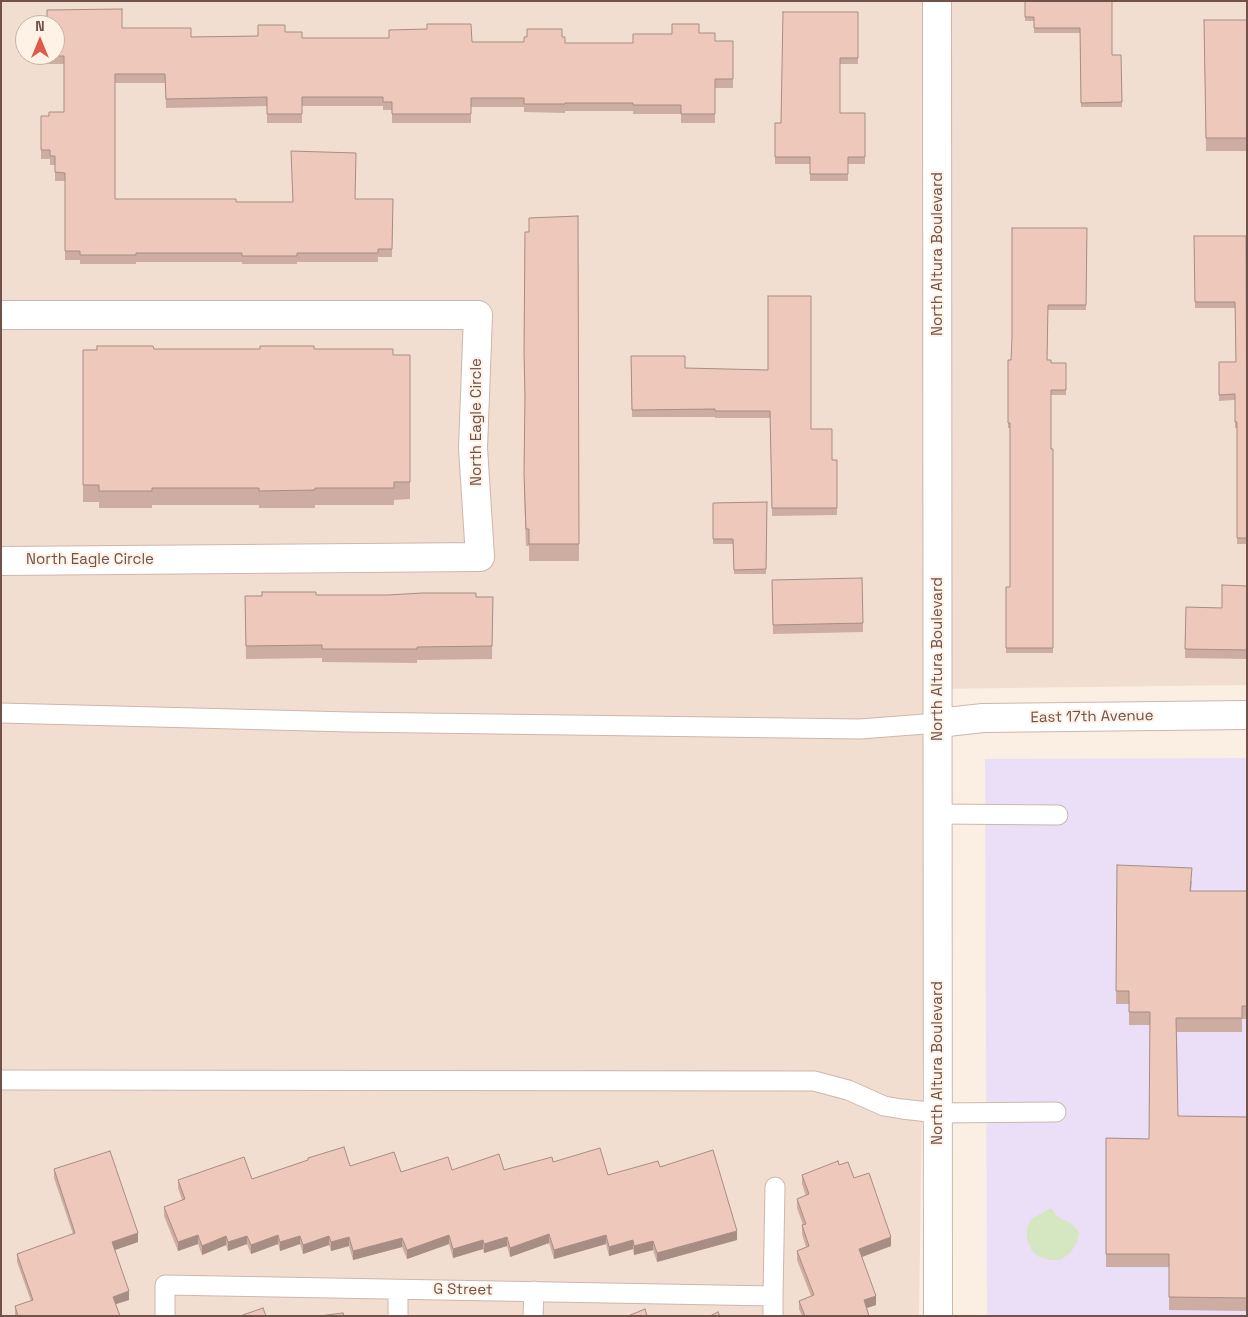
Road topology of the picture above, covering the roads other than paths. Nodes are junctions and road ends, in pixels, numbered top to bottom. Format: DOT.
graph roads {
  1 [pos="937,1"];
  2 [pos="1,315"];
  3 [pos="1,561"];
  4 [pos="1,713"];
  5 [pos="1247,715"];
  6 [pos="938,723"];
  7 [pos="938,814"];
  8 [pos="1058,815"];
  9 [pos="1,1080"];
  10 [pos="1056,1112"];
  11 [pos="938,1113"];
  12 [pos="775,1187"];
  13 [pos="398,1290"];
  14 [pos="534,1291"];
  15 [pos="770,1296"];
  16 [pos="165,1316"];
  17 [pos="398,1316"];
  18 [pos="533,1316"];
  19 [pos="773,1316"];
  20 [pos="938,1316"];
  1 -- 6 [label="street, North Altura Boulevard"];
  2 -- 3 [label="street, North Eagle Circle"];
  4 -- 6 [label="lane"];
  5 -- 6 [label="street, East 17th Avenue"];
  6 -- 7 [label="street, North Altura Boulevard"];
  7 -- 8 [label="lane"];
  7 -- 11 [label="street, North Altura Boulevard"];
  9 -- 11 [label="lane"];
  10 -- 11 [label="lane"];
  11 -- 20 [label="street, North Altura Boulevard"];
  12 -- 15 [label="lane"];
  13 -- 14 [label="lane, G Street"];
  13 -- 16 [label="lane, G Street"];
  13 -- 17 [label="lane"];
  14 -- 15 [label="lane, G Street"];
  14 -- 18 [label="lane"];
  15 -- 19 [label="lane"];
}
